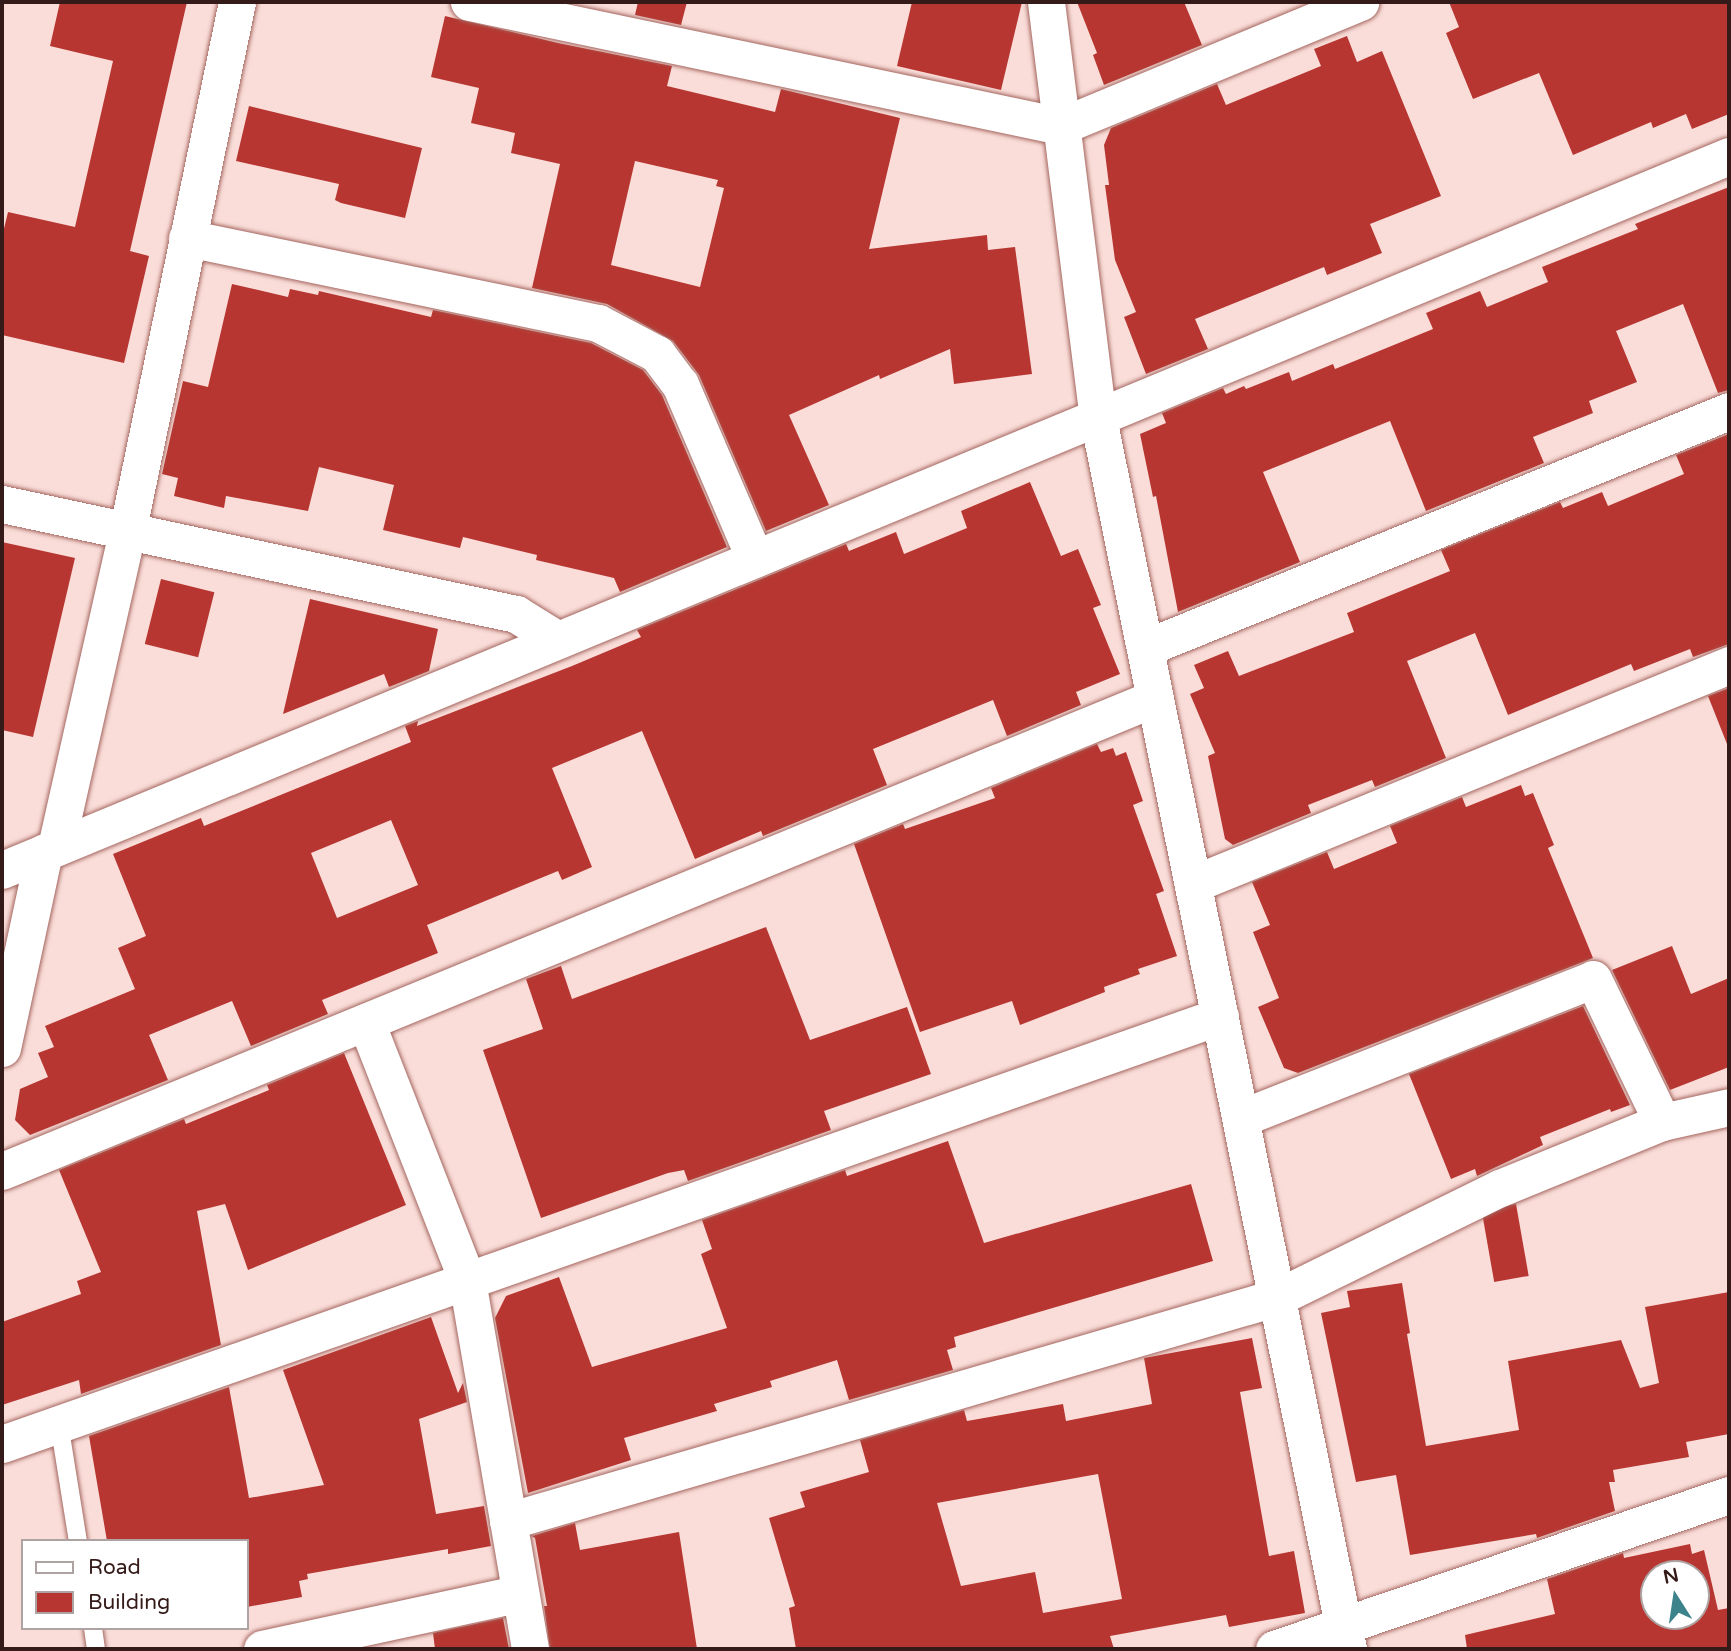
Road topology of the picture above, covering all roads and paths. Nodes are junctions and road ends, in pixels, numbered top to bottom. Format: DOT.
graph roads {
  1 [pos="237,2"];
  2 [pos="469,2"];
  3 [pos="1046,2"];
  4 [pos="1360,2"];
  5 [pos="1061,126"];
  6 [pos="1729,156"];
  7 [pos="187,238"];
  8 [pos="1729,411"];
  9 [pos="1098,418"];
  10 [pos="2,504"];
  11 [pos="127,533"];
  12 [pos="755,559"];
  13 [pos="558,640"];
  14 [pos="1145,648"];
  15 [pos="1729,666"];
  16 [pos="1155,698"];
  17 [pos="50,849"];
  18 [pos="2,870"];
  19 [pos="1193,884"];
  20 [pos="1220,1016"];
  21 [pos="366,1022"];
  22 [pos="2,1048"];
  23 [pos="1729,1107"];
  24 [pos="1241,1118"];
  25 [pos="1662,1122"];
  26 [pos="2,1171"];
  27 [pos="467,1280"];
  28 [pos="1278,1297"];
  29 [pos="59,1423"];
  30 [pos="2,1444"];
  31 [pos="1729,1495"];
  32 [pos="508,1521"];
  33 [pos="78,1539"];
  34 [pos="520,1592"];
  35 [pos="93,1630"];
  36 [pos="1347,1637"];
  37 [pos="96,1649"];
  38 [pos="262,1649"];
  39 [pos="530,1649"];
  40 [pos="1274,1649"];
  1 -- 7 [label="street"];
  2 -- 5 [label="street"];
  3 -- 5 [label="street"];
  4 -- 5 [label="street"];
  5 -- 9 [label="street"];
  6 -- 9 [label="street"];
  7 -- 11 [label="street"];
  7 -- 12 [label="street"];
  8 -- 14 [label="street"];
  9 -- 12 [label="street"];
  9 -- 14 [label="street"];
  10 -- 11 [label="street"];
  11 -- 13 [label="street"];
  11 -- 17 [label="street"];
  12 -- 13 [label="street"];
  13 -- 17 [label="street"];
  14 -- 16 [label="street"];
  15 -- 19 [label="street"];
  16 -- 19 [label="street"];
  16 -- 21 [label="street"];
  17 -- 18 [label="street"];
  17 -- 22 [label="street"];
  19 -- 20 [label="street"];
  20 -- 24 [label="street"];
  20 -- 27 [label="street"];
  21 -- 26 [label="street"];
  21 -- 27 [label="street"];
  23 -- 25 [label="street"];
  24 -- 25 [label="street"];
  24 -- 28 [label="street"];
  25 -- 28 [label="street"];
  27 -- 29 [label="street"];
  27 -- 32 [label="street"];
  28 -- 32 [label="street"];
  28 -- 36 [label="street"];
  29 -- 30 [label="street"];
  29 -- 33 [label="lane"];
  31 -- 36 [label="street"];
  32 -- 34 [label="street"];
  34 -- 38 [label="street"];
  34 -- 39 [label="street"];
  35 -- 37 [label="lane"];
  36 -- 40 [label="street"];
}
